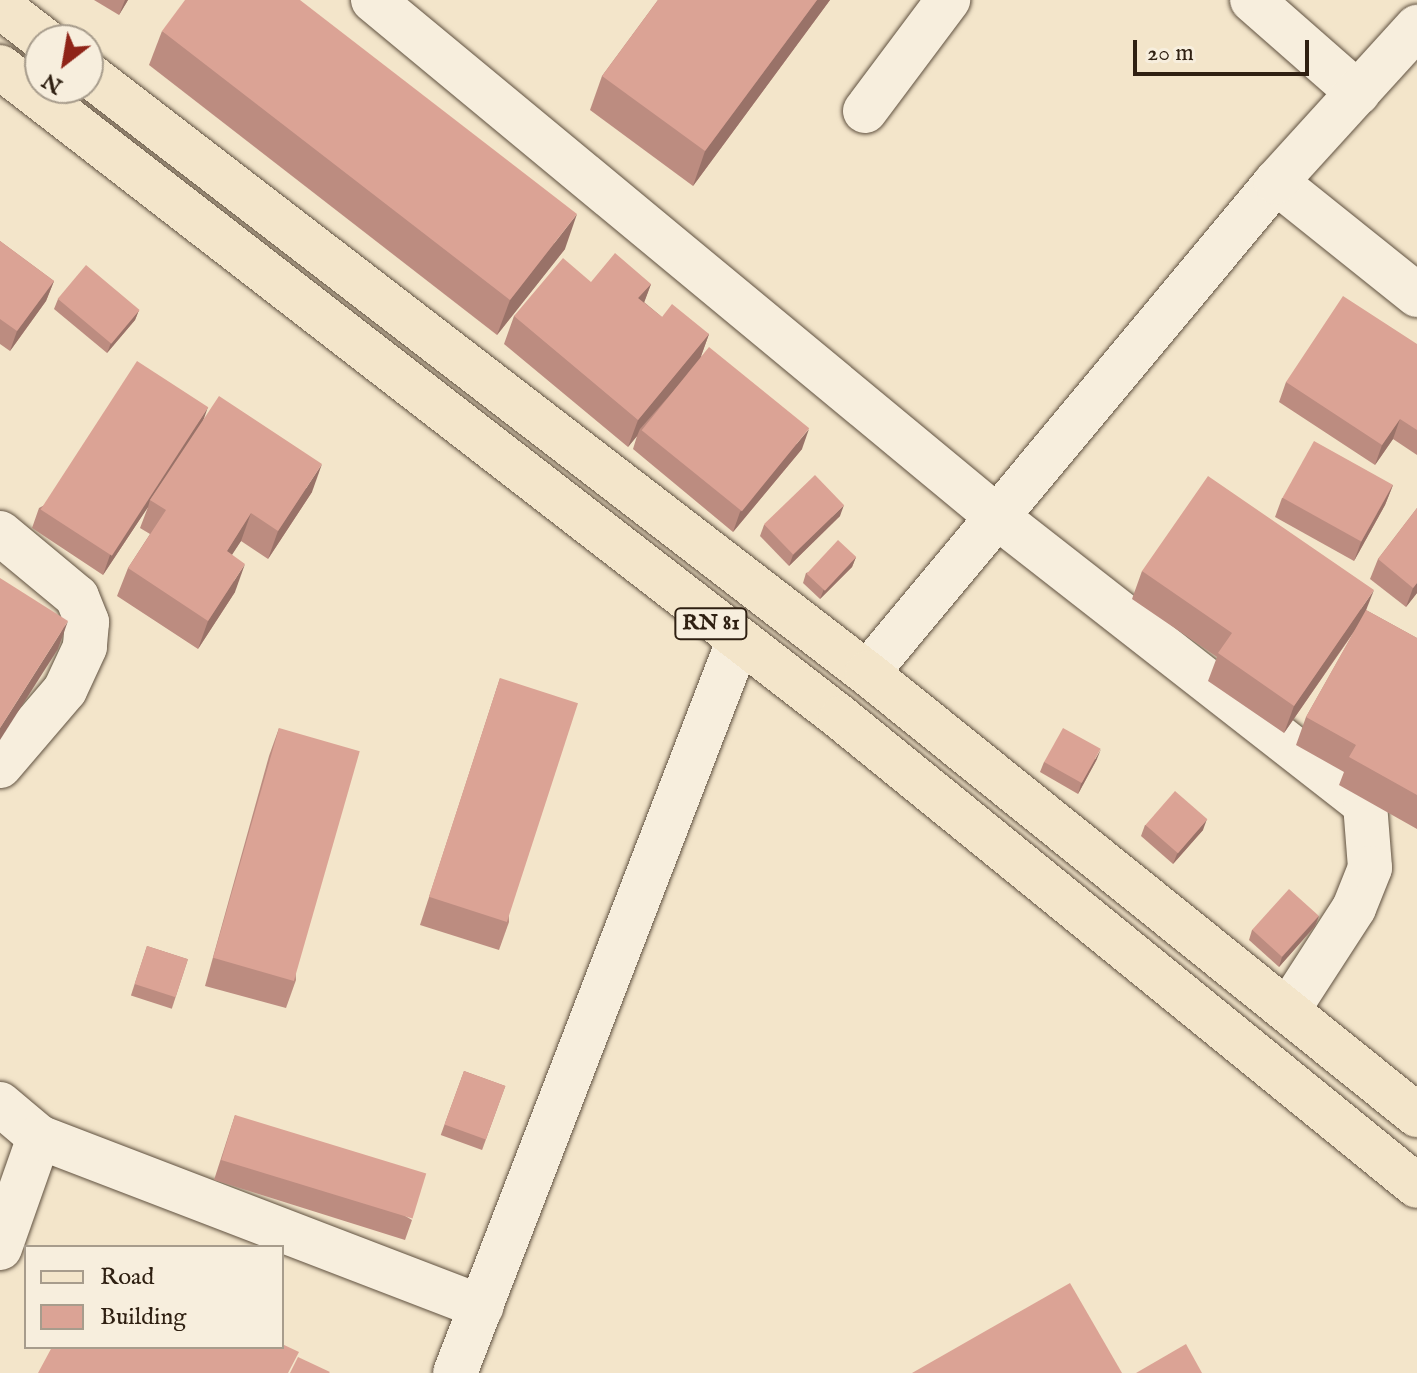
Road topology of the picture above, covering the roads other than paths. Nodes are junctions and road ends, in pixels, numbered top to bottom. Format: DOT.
graph roads {
  1 [pos="373,0"];
  2 [pos="948,0"];
  3 [pos="1252,0"];
  4 [pos="0,6"];
  5 [pos="24,25"];
  6 [pos="1417,27"];
  7 [pos="0,67"];
  8 [pos="104,86"];
  9 [pos="1358,93"];
  10 [pos="865,111"];
  11 [pos="1276,182"];
  12 [pos="1417,295"];
  13 [pos="1001,520"];
  14 [pos="0,533"];
  15 [pos="737,644"];
  16 [pos="867,673"];
  17 [pos="0,766"];
  18 [pos="1288,1010"];
  19 [pos="0,1104"];
  20 [pos="1417,1115"];
  21 [pos="39,1137"];
  22 [pos="1417,1186"];
  23 [pos="0,1248"];
  24 [pos="482,1307"];
  25 [pos="455,1373"];
  1 -- 13 [label="street"];
  2 -- 10 [label="street"];
  3 -- 9 [label="street"];
  4 -- 5 [label="main road"];
  6 -- 9 [label="street"];
  7 -- 15 [label="main road, RN 81"];
  8 -- 16 [label="main road"];
  9 -- 11 [label="street"];
  11 -- 12 [label="street"];
  11 -- 13 [label="street"];
  13 -- 16 [label="street"];
  13 -- 18 [label="street"];
  14 -- 17 [label="street"];
  15 -- 22 [label="main road, RN 81"];
  15 -- 24 [label="street"];
  16 -- 18 [label="main road"];
  18 -- 20 [label="main road"];
  19 -- 21 [label="street"];
  21 -- 23 [label="street"];
  21 -- 24 [label="street"];
  24 -- 25 [label="street"];
}
